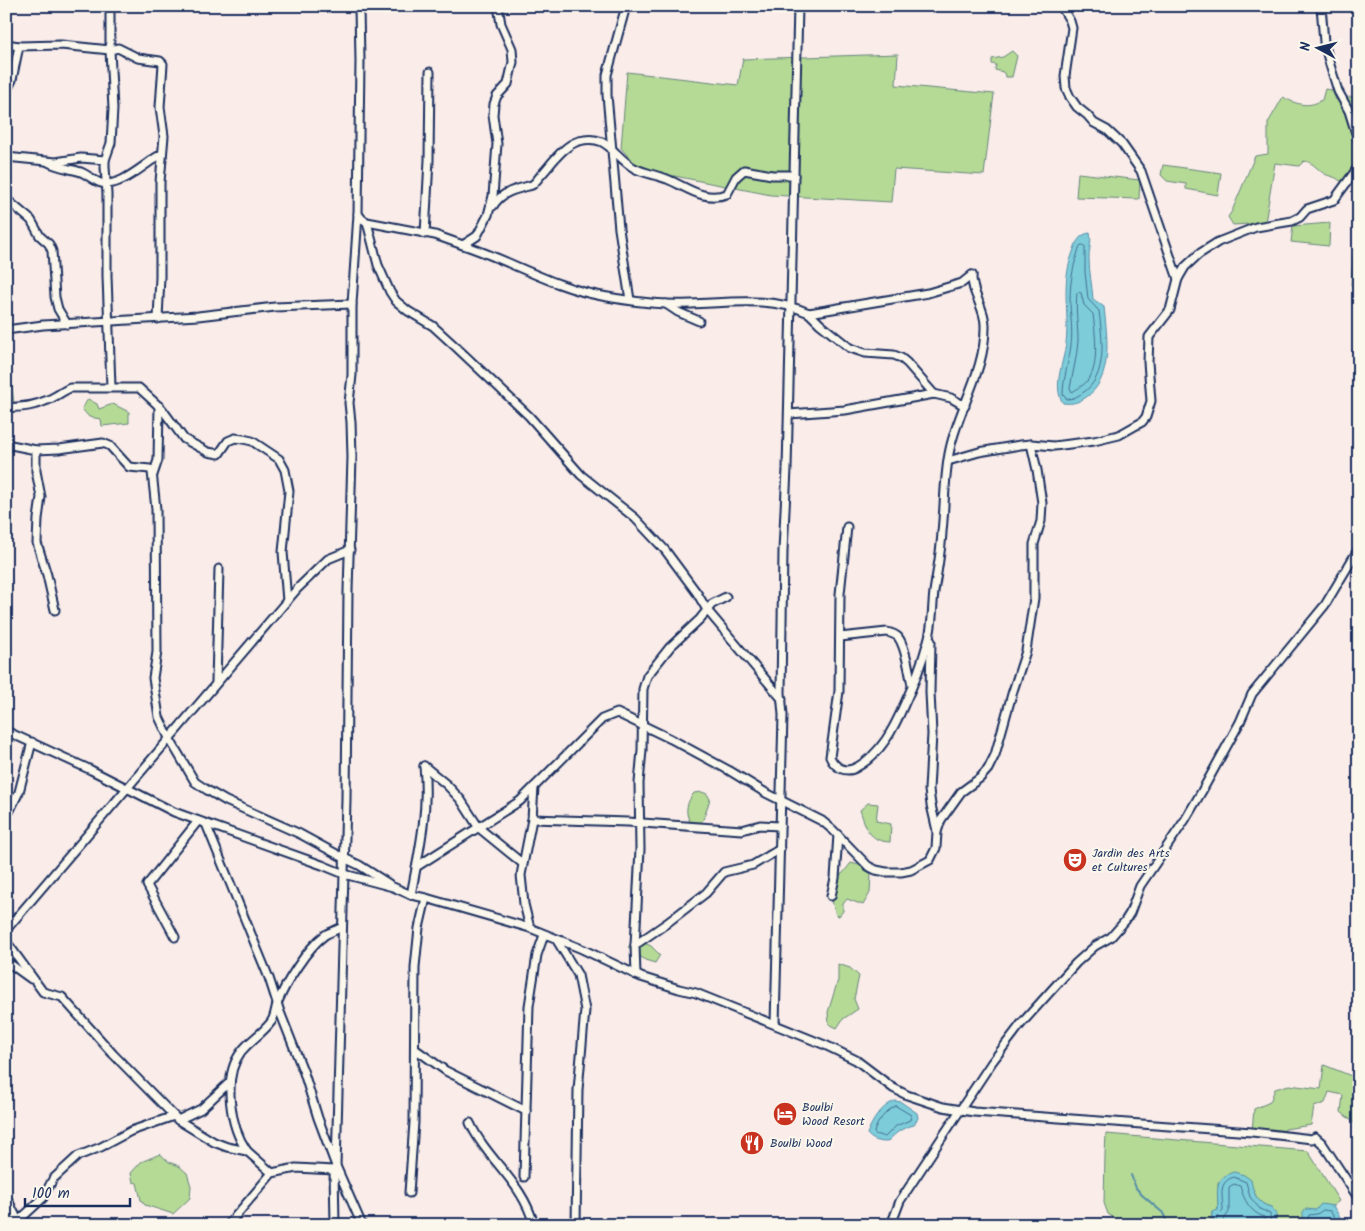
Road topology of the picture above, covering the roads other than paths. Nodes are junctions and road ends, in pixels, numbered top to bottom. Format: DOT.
graph roads {
  1 [pos="110,6"];
  2 [pos="359,6"];
  3 [pos="498,6"];
  4 [pos="626,6"];
  5 [pos="798,6"];
  6 [pos="1061,6"];
  7 [pos="1321,6"];
  8 [pos="6,44"];
  9 [pos="19,46"];
  10 [pos="110,50"];
  11 [pos="430,72"];
  12 [pos="6,92"];
  13 [pos="1359,143"];
  14 [pos="611,149"];
  15 [pos="162,154"];
  16 [pos="6,158"];
  17 [pos="105,160"];
  18 [pos="48,162"];
  19 [pos="1359,166"];
  20 [pos="794,175"];
  21 [pos="106,184"];
  22 [pos="6,198"];
  23 [pos="358,214"];
  24 [pos="488,215"];
  25 [pos="367,222"];
  26 [pos="426,234"];
  27 [pos="464,245"];
  28 [pos="1178,279"];
  29 [pos="630,300"];
  30 [pos="352,304"];
  31 [pos="666,304"];
  32 [pos="791,307"];
  33 [pos="809,314"];
  34 [pos="158,318"];
  35 [pos="699,321"];
  36 [pos="109,322"];
  37 [pos="67,324"];
  38 [pos="6,330"];
  39 [pos="112,387"];
  40 [pos="934,394"];
  41 [pos="159,406"];
  42 [pos="965,406"];
  43 [pos="6,408"];
  44 [pos="789,414"];
  45 [pos="6,444"];
  46 [pos="1031,444"];
  47 [pos="36,450"];
  48 [pos="948,461"];
  49 [pos="153,476"];
  50 [pos="847,527"];
  51 [pos="1359,548"];
  52 [pos="350,550"];
  53 [pos="219,569"];
  54 [pos="726,597"];
  55 [pos="287,601"];
  56 [pos="55,610"];
  57 [pos="707,610"];
  58 [pos="931,630"];
  59 [pos="840,637"];
  60 [pos="216,683"];
  61 [pos="913,686"];
  62 [pos="782,699"];
  63 [pos="642,724"];
  64 [pos="6,731"];
  65 [pos="169,738"];
  66 [pos="32,742"];
  67 [pos="534,786"];
  68 [pos="127,789"];
  69 [pos="781,801"];
  70 [pos="6,818"];
  71 [pos="532,819"];
  72 [pos="198,821"];
  73 [pos="639,823"];
  74 [pos="206,824"];
  75 [pos="780,826"];
  76 [pos="479,828"];
  77 [pos="937,832"];
  78 [pos="838,835"];
  79 [pos="780,849"];
  80 [pos="344,858"];
  81 [pos="522,863"];
  82 [pos="416,867"];
  83 [pos="344,874"];
  84 [pos="393,887"];
  85 [pos="411,895"];
  86 [pos="831,896"];
  87 [pos="426,898"];
  88 [pos="342,927"];
  89 [pos="530,928"];
  90 [pos="6,930"];
  91 [pos="544,935"];
  92 [pos="175,937"];
  93 [pos="556,939"];
  94 [pos="6,941"];
  95 [pos="635,945"];
  96 [pos="6,963"];
  97 [pos="636,975"];
  98 [pos="37,983"];
  99 [pos="277,1004"];
  100 [pos="775,1024"];
  101 [pos="415,1049"];
  102 [pos="230,1082"];
  103 [pos="526,1111"];
  104 [pos="960,1111"];
  105 [pos="176,1118"];
  106 [pos="470,1123"];
  107 [pos="247,1151"];
  108 [pos="335,1168"];
  109 [pos="272,1173"];
  110 [pos="524,1177"];
  111 [pos="409,1193"];
  112 [pos="6,1196"];
  113 [pos="1359,1199"];
  114 [pos="17,1223"];
  115 [pos="228,1225"];
  116 [pos="335,1225"];
  117 [pos="362,1225"];
  118 [pos="534,1225"];
  119 [pos="576,1225"];
  120 [pos="891,1225"];
  1 -- 10 [label="street"];
  2 -- 23 [label="street"];
  3 -- 24 [label="street"];
  4 -- 14 [label="street"];
  5 -- 20 [label="street"];
  6 -- 28 [label="street"];
  7 -- 13 [label="street"];
  8 -- 9 [label="street"];
  9 -- 10 [label="street"];
  9 -- 12 [label="street"];
  10 -- 15 [label="street"];
  10 -- 17 [label="street"];
  11 -- 26 [label="street"];
  14 -- 20 [label="street"];
  14 -- 24 [label="street"];
  14 -- 29 [label="street"];
  15 -- 21 [label="street"];
  15 -- 34 [label="street"];
  16 -- 18 [label="street"];
  17 -- 18 [label="street"];
  17 -- 21 [label="street"];
  18 -- 21 [label="street"];
  19 -- 28 [label="street"];
  20 -- 32 [label="street"];
  21 -- 36 [label="street"];
  22 -- 37 [label="street"];
  23 -- 25 [label="street"];
  23 -- 30 [label="street"];
  24 -- 27 [label="street"];
  25 -- 26 [label="street"];
  25 -- 57 [label="street"];
  26 -- 27 [label="street"];
  27 -- 29 [label="street"];
  28 -- 46 [label="street"];
  29 -- 31 [label="street"];
  30 -- 34 [label="street"];
  30 -- 52 [label="street"];
  31 -- 32 [label="street"];
  31 -- 35 [label="street"];
  32 -- 33 [label="street"];
  32 -- 44 [label="street"];
  33 -- 40 [label="street"];
  33 -- 42 [label="street"];
  34 -- 36 [label="street"];
  36 -- 37 [label="street"];
  36 -- 39 [label="street"];
  37 -- 38 [label="street"];
  39 -- 41 [label="street"];
  39 -- 43 [label="street"];
  40 -- 42 [label="street"];
  40 -- 44 [label="street"];
  41 -- 49 [label="street"];
  41 -- 55 [label="street"];
  42 -- 48 [label="street"];
  44 -- 62 [label="street"];
  45 -- 47 [label="street"];
  46 -- 48 [label="street"];
  46 -- 77 [label="street"];
  47 -- 49 [label="street"];
  47 -- 56 [label="street"];
  48 -- 58 [label="street"];
  49 -- 65 [label="street"];
  50 -- 59 [label="street"];
  51 -- 104 [label="street"];
  52 -- 55 [label="street"];
  52 -- 80 [label="street"];
  53 -- 60 [label="street"];
  54 -- 57 [label="street"];
  55 -- 60 [label="street"];
  57 -- 62 [label="street"];
  57 -- 63 [label="street"];
  58 -- 61 [label="street"];
  58 -- 77 [label="street"];
  59 -- 61 [label="street"];
  59 -- 61 [label="street"];
  60 -- 65 [label="street"];
  62 -- 69 [label="street"];
  63 -- 67 [label="street"];
  63 -- 69 [label="street"];
  63 -- 73 [label="street"];
  64 -- 66 [label="street"];
  65 -- 68 [label="street"];
  65 -- 80 [label="street"];
  66 -- 68 [label="street"];
  66 -- 70 [label="street"];
  67 -- 71 [label="street"];
  67 -- 76 [label="street"];
  68 -- 72 [label="street"];
  68 -- 90 [label="street"];
  69 -- 75 [label="street"];
  69 -- 78 [label="street"];
  71 -- 73 [label="street"];
  71 -- 81 [label="street"];
  72 -- 74 [label="street"];
  72 -- 92 [label="street"];
  73 -- 75 [label="street"];
  73 -- 95 [label="street"];
  74 -- 83 [label="street"];
  74 -- 99 [label="street"];
  75 -- 79 [label="street"];
  76 -- 81 [label="street"];
  76 -- 82 [label="street"];
  76 -- 82 [label="street"];
  77 -- 78 [label="street"];
  78 -- 86 [label="street"];
  79 -- 95 [label="street"];
  79 -- 100 [label="street"];
  80 -- 83 [label="street"];
  80 -- 84 [label="street"];
  81 -- 89 [label="street"];
  82 -- 85 [label="street"];
  83 -- 84 [label="street"];
  83 -- 88 [label="street"];
  84 -- 85 [label="street"];
  85 -- 87 [label="street"];
  87 -- 89 [label="street"];
  87 -- 101 [label="street"];
  88 -- 99 [label="street"];
  88 -- 108 [label="street"];
  89 -- 91 [label="street"];
  91 -- 93 [label="street"];
  91 -- 103 [label="street"];
  93 -- 97 [label="street"];
  93 -- 119 [label="street"];
  94 -- 98 [label="street"];
  95 -- 97 [label="street"];
  96 -- 98 [label="street"];
  97 -- 100 [label="street"];
  98 -- 105 [label="street"];
  99 -- 102 [label="street"];
  99 -- 108 [label="street"];
  100 -- 104 [label="street"];
  101 -- 103 [label="street"];
  101 -- 111 [label="street"];
  102 -- 105 [label="street"];
  102 -- 107 [label="street"];
  103 -- 110 [label="street"];
  104 -- 113 [label="street"];
  104 -- 120 [label="street"];
  105 -- 107 [label="street"];
  105 -- 114 [label="street"];
  106 -- 118 [label="street"];
  107 -- 109 [label="street"];
  108 -- 109 [label="street"];
  108 -- 116 [label="street"];
  108 -- 117 [label="street"];
  109 -- 115 [label="street"];
  112 -- 114 [label="street"];
}
